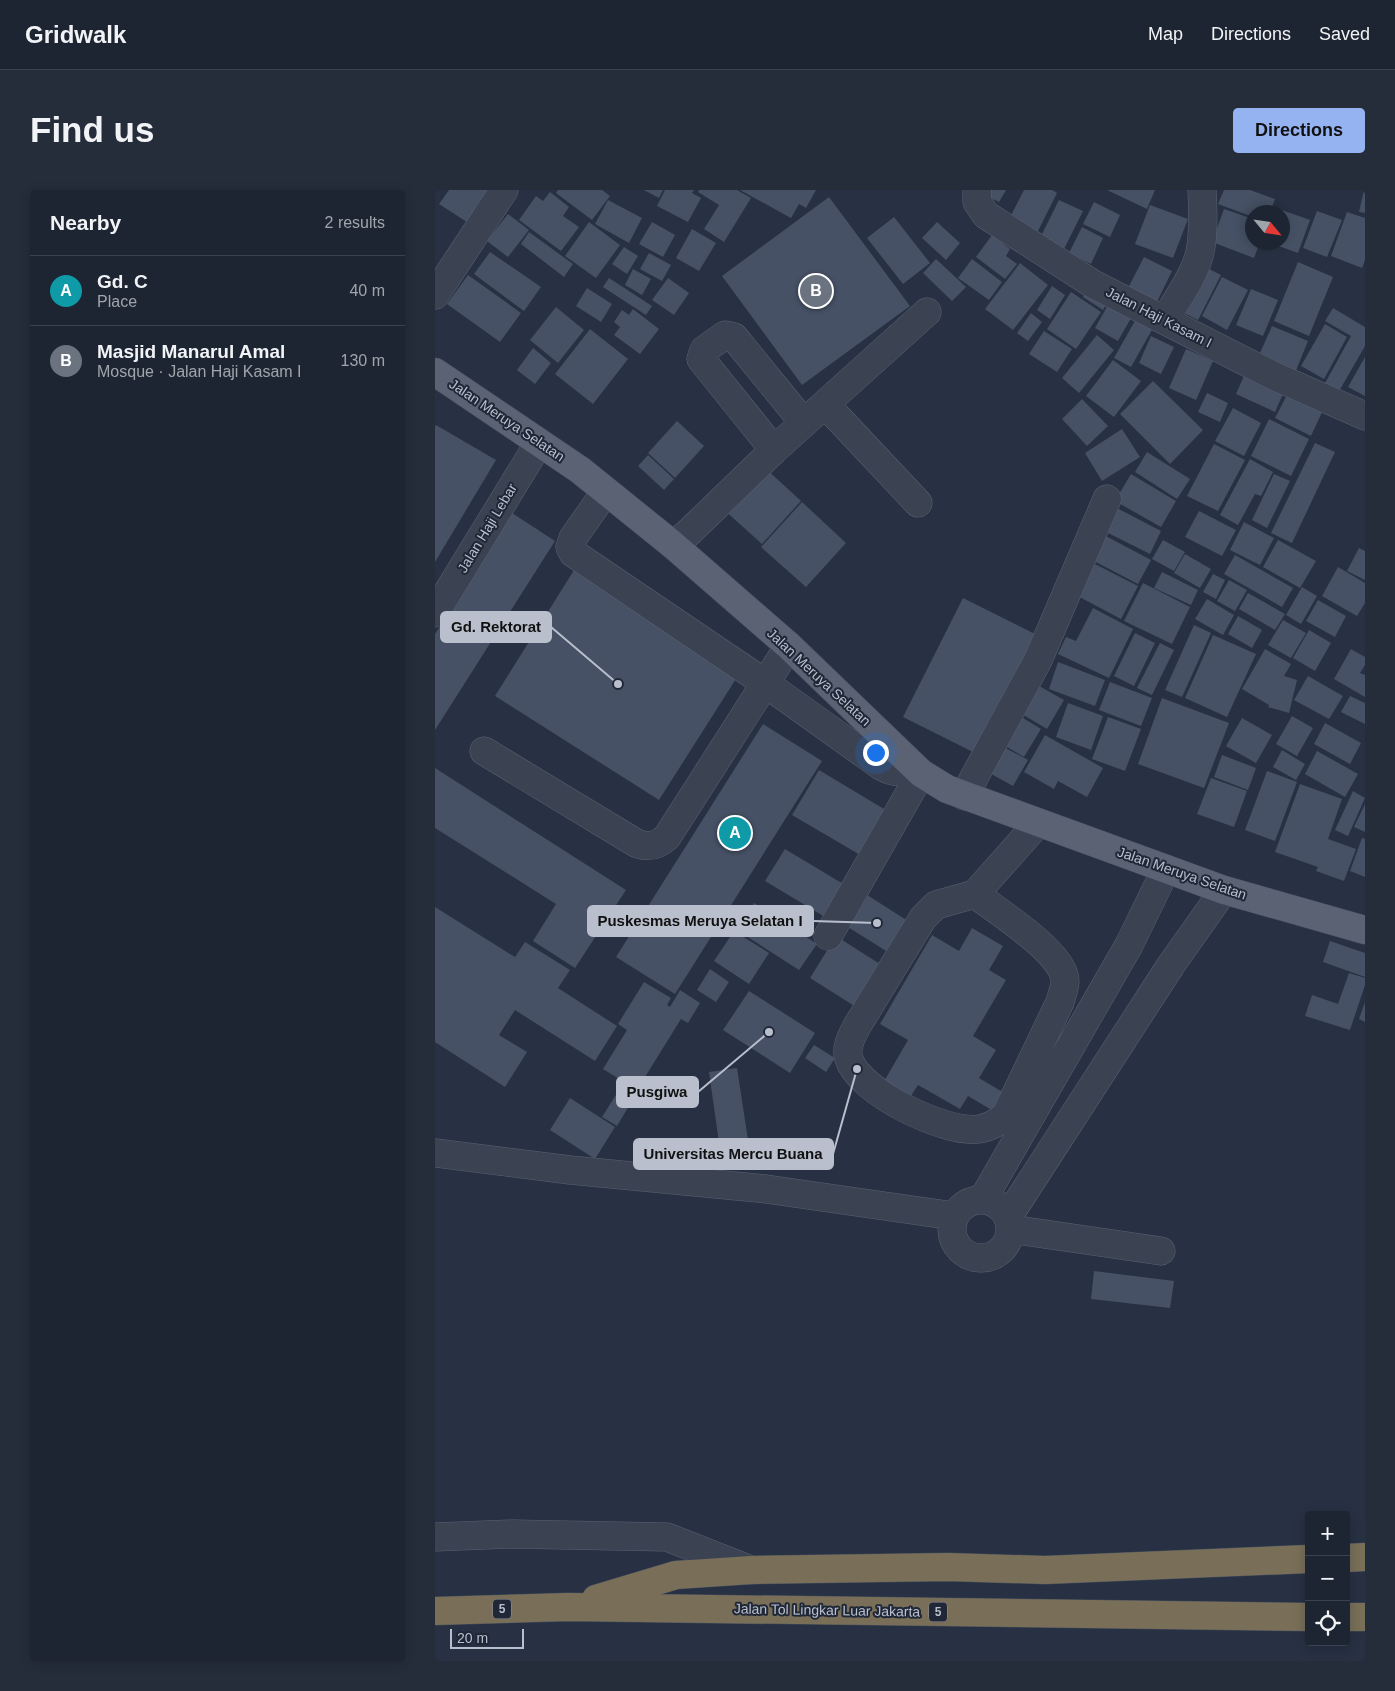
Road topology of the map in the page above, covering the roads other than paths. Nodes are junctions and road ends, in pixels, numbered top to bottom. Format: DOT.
graph roads {
  1 [pos="504,190"];
  2 [pos="977,190"];
  3 [pos="1202,190"];
  4 [pos="435,295"];
  5 [pos="927,312"];
  6 [pos="1165,320"];
  7 [pos="435,372"];
  8 [pos="825,404"];
  9 [pos="1365,416"];
  10 [pos="804,423"];
  11 [pos="539,442"];
  12 [pos="774,450"];
  13 [pos="606,491"];
  14 [pos="1107,499"];
  15 [pos="917,503"];
  16 [pos="673,545"];
  17 [pos="435,613"];
  18 [pos="789,646"];
  19 [pos="765,682"];
  20 [pos="484,752"];
  21 [pos="917,769"];
  22 [pos="964,796"];
  23 [pos="1038,823"];
  24 [pos="1166,869"];
  25 [pos="1224,890"];
  26 [pos="975,894"];
  27 [pos="1365,930"];
  28 [pos="828,936"];
  29 [pos="435,1154"];
  30 [pos="435,1166"];
  31 [pos="983,1199"];
  32 [pos="1009,1223"];
  33 [pos="953,1224"];
  34 [pos="1161,1251"];
  35 [pos="435,1537"];
  36 [pos="1365,1557"];
  37 [pos="1350,1558"];
  38 [pos="1305,1560"];
  39 [pos="751,1570"];
  40 [pos="568,1607"];
  41 [pos="435,1611"];
  42 [pos="1305,1617"];
  43 [pos="1350,1617"];
  44 [pos="1365,1617"];
  1 -- 4 [label="street"];
  2 -- 6 [label="street, Jalan Haji Kasam I"];
  3 -- 6 [label="street"];
  5 -- 8 [label="street"];
  6 -- 9 [label="street, Jalan Haji Kasam I"];
  7 -- 11 [label="main road, Jalan Meruya Selatan"];
  8 -- 10 [label="street"];
  8 -- 15 [label="street"];
  10 -- 12 [label="street"];
  10 -- 12 [label="street"];
  11 -- 13 [label="main road, Jalan Meruya Selatan"];
  11 -- 17 [label="street, Jalan Haji Lebar"];
  12 -- 16 [label="street"];
  13 -- 16 [label="main road, Jalan Meruya Selatan"];
  13 -- 19 [label="street"];
  14 -- 22 [label="street"];
  16 -- 18 [label="main road, Jalan Meruya Selatan"];
  18 -- 19 [label="street"];
  18 -- 21 [label="main road, Jalan Meruya Selatan"];
  19 -- 20 [label="street"];
  19 -- 21 [label="street"];
  21 -- 22 [label="main road, Jalan Meruya Selatan"];
  21 -- 28 [label="street"];
  22 -- 23 [label="main road, Jalan Meruya Selatan"];
  23 -- 24 [label="main road, Jalan Meruya Selatan"];
  23 -- 26 [label="street"];
  24 -- 25 [label="main road, Jalan Meruya Selatan"];
  24 -- 31 [label="street"];
  25 -- 27 [label="main road, Jalan Meruya Selatan"];
  25 -- 32 [label="street"];
  26 -- 26 [label="street"];
  29 -- 33 [label="street"];
  30 -- 33 [label="street"];
  31 -- 32 [label="street"];
  31 -- 33 [label="street"];
  32 -- 33 [label="street"];
  32 -- 34 [label="street"];
  35 -- 39 [label="street"];
  36 -- 37 [label="highway"];
  38 -- 39 [label="highway"];
  39 -- 40 [label="highway"];
  40 -- 41 [label="highway, Jalan Tol Lingkar Luar Jakarta / 5"];
  40 -- 42 [label="highway, Jalan Tol Lingkar Luar Jakarta / 5"];
  43 -- 44 [label="highway"];
}
